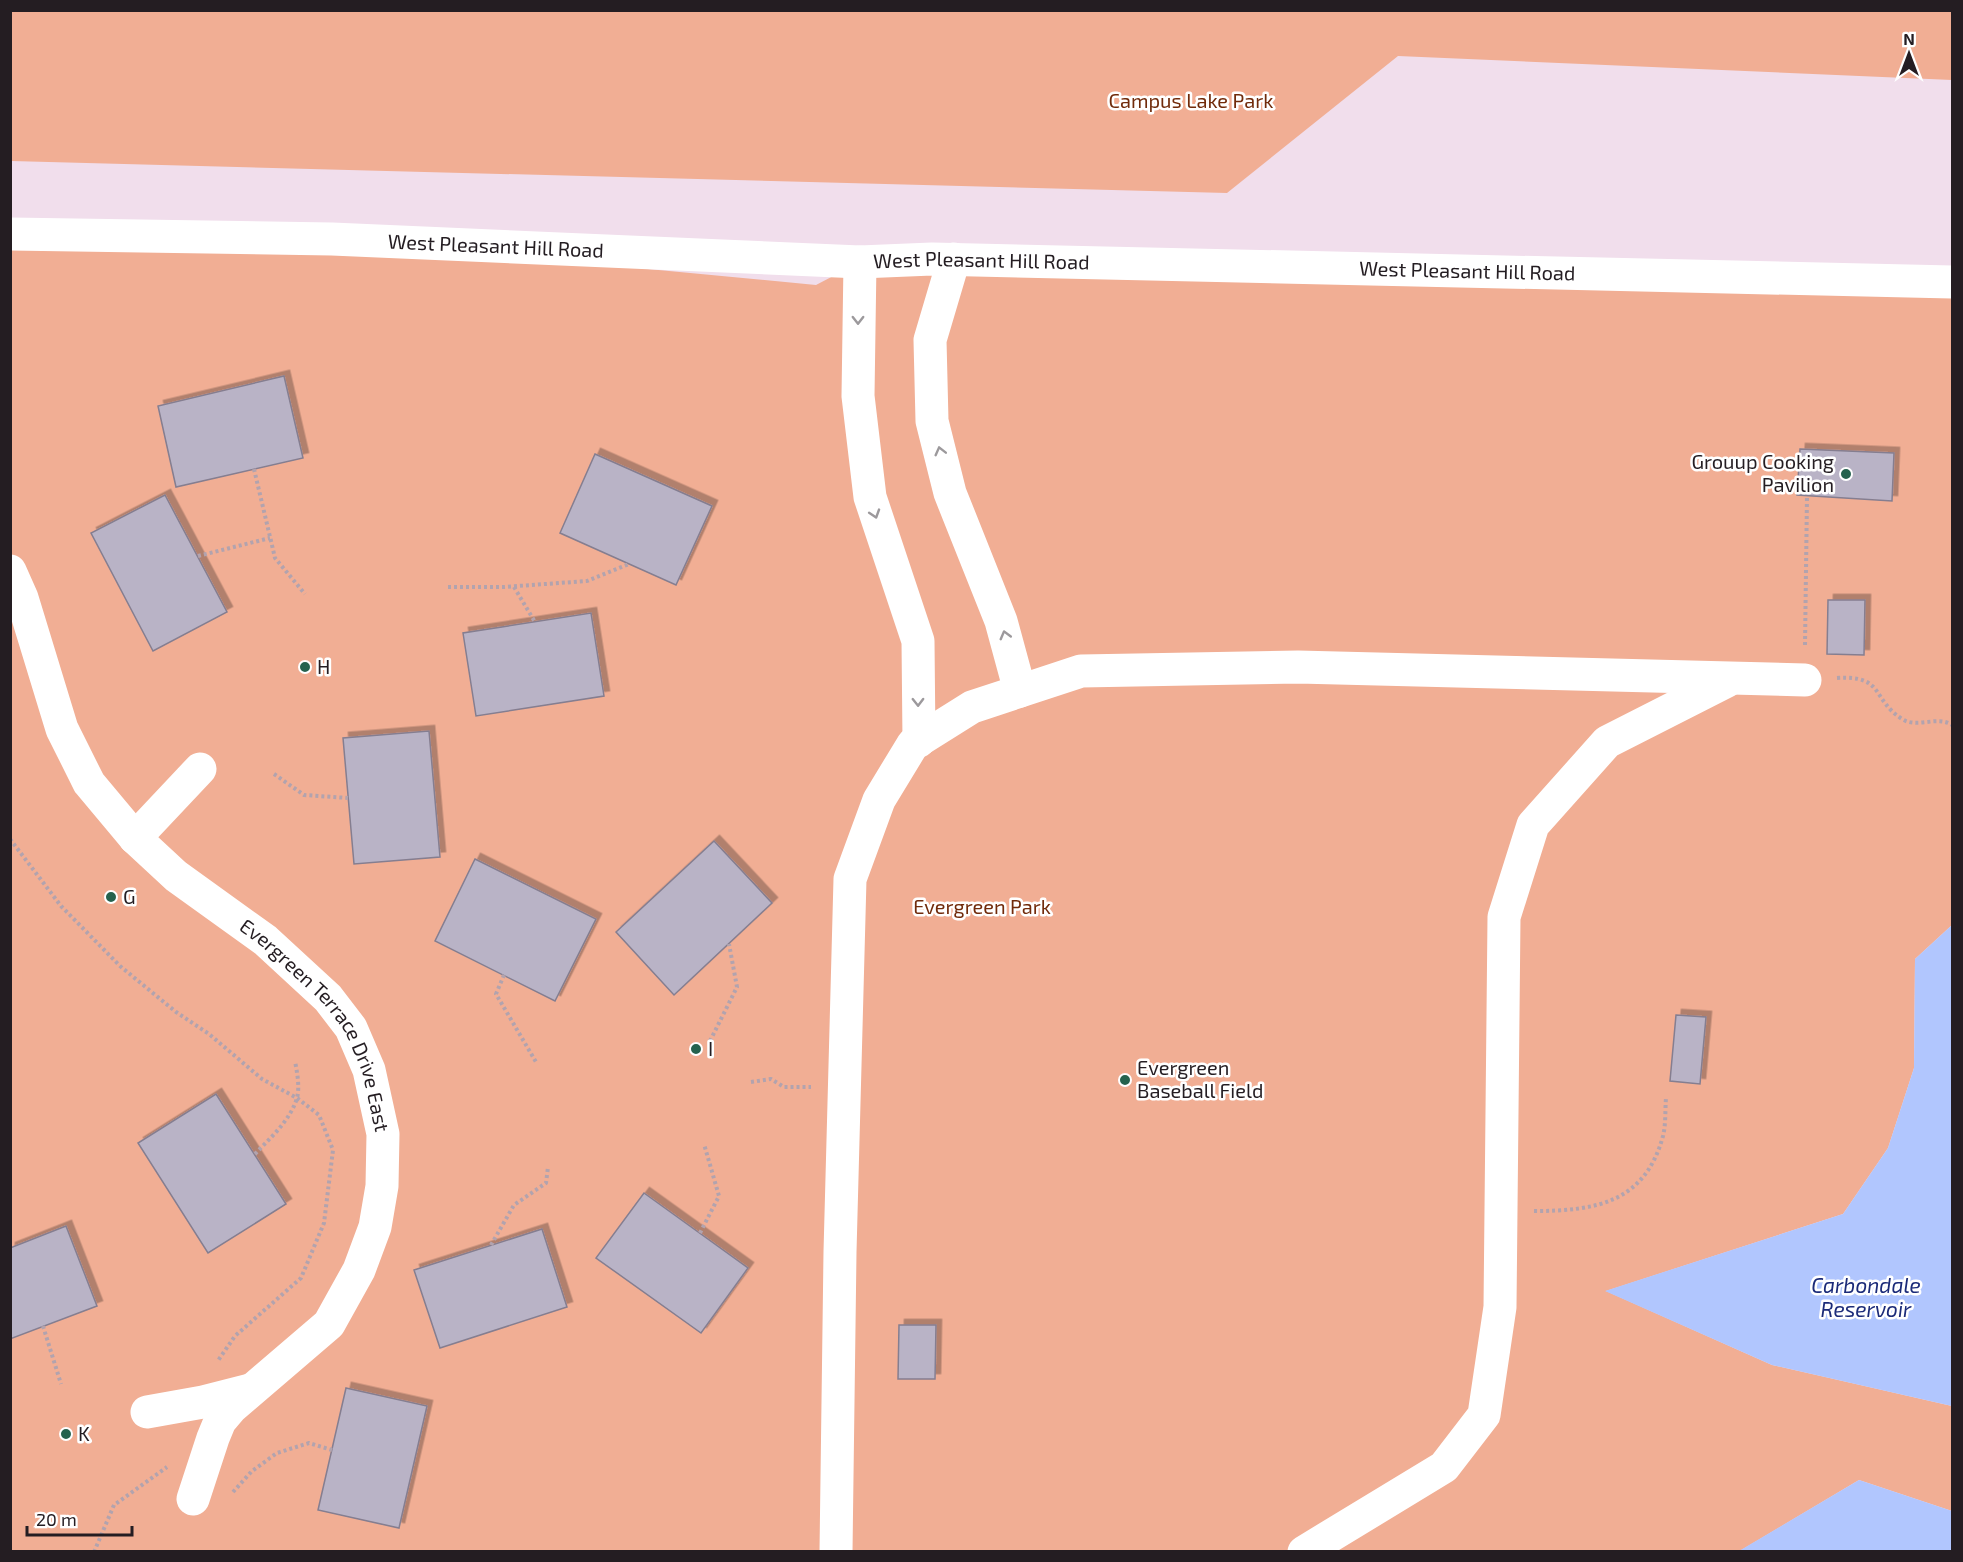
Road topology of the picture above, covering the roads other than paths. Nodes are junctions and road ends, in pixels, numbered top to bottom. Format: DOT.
graph roads {
  1 [pos="10,234"];
  2 [pos="954,259"];
  3 [pos="860,262"];
  4 [pos="1953,282"];
  5 [pos="10,571"];
  6 [pos="1732,678"];
  7 [pos="1805,680"];
  8 [pos="1020,691"];
  9 [pos="919,741"];
  10 [pos="200,769"];
  11 [pos="135,838"];
  12 [pos="255,1389"];
  13 [pos="147,1412"];
  14 [pos="193,1499"];
  15 [pos="836,1551"];
  16 [pos="1304,1551"];
  1 -- 3 [label="street, West Pleasant Hill Road"];
  2 -- 3 [label="street, West Pleasant Hill Road"];
  2 -- 4 [label="street, West Pleasant Hill Road"];
  8 -- 2 [label="street, one-way"];
  3 -- 9 [label="street, one-way"];
  5 -- 11 [label="street, Evergreen Terrace Drive East"];
  6 -- 7 [label="street"];
  6 -- 8 [label="street"];
  6 -- 16 [label="street"];
  8 -- 9 [label="street"];
  9 -- 15 [label="street"];
  10 -- 11 [label="street"];
  11 -- 12 [label="street, Evergreen Terrace Drive East"];
  12 -- 13 [label="street"];
  12 -- 14 [label="street, Evergreen Terrace Drive East"];
}
